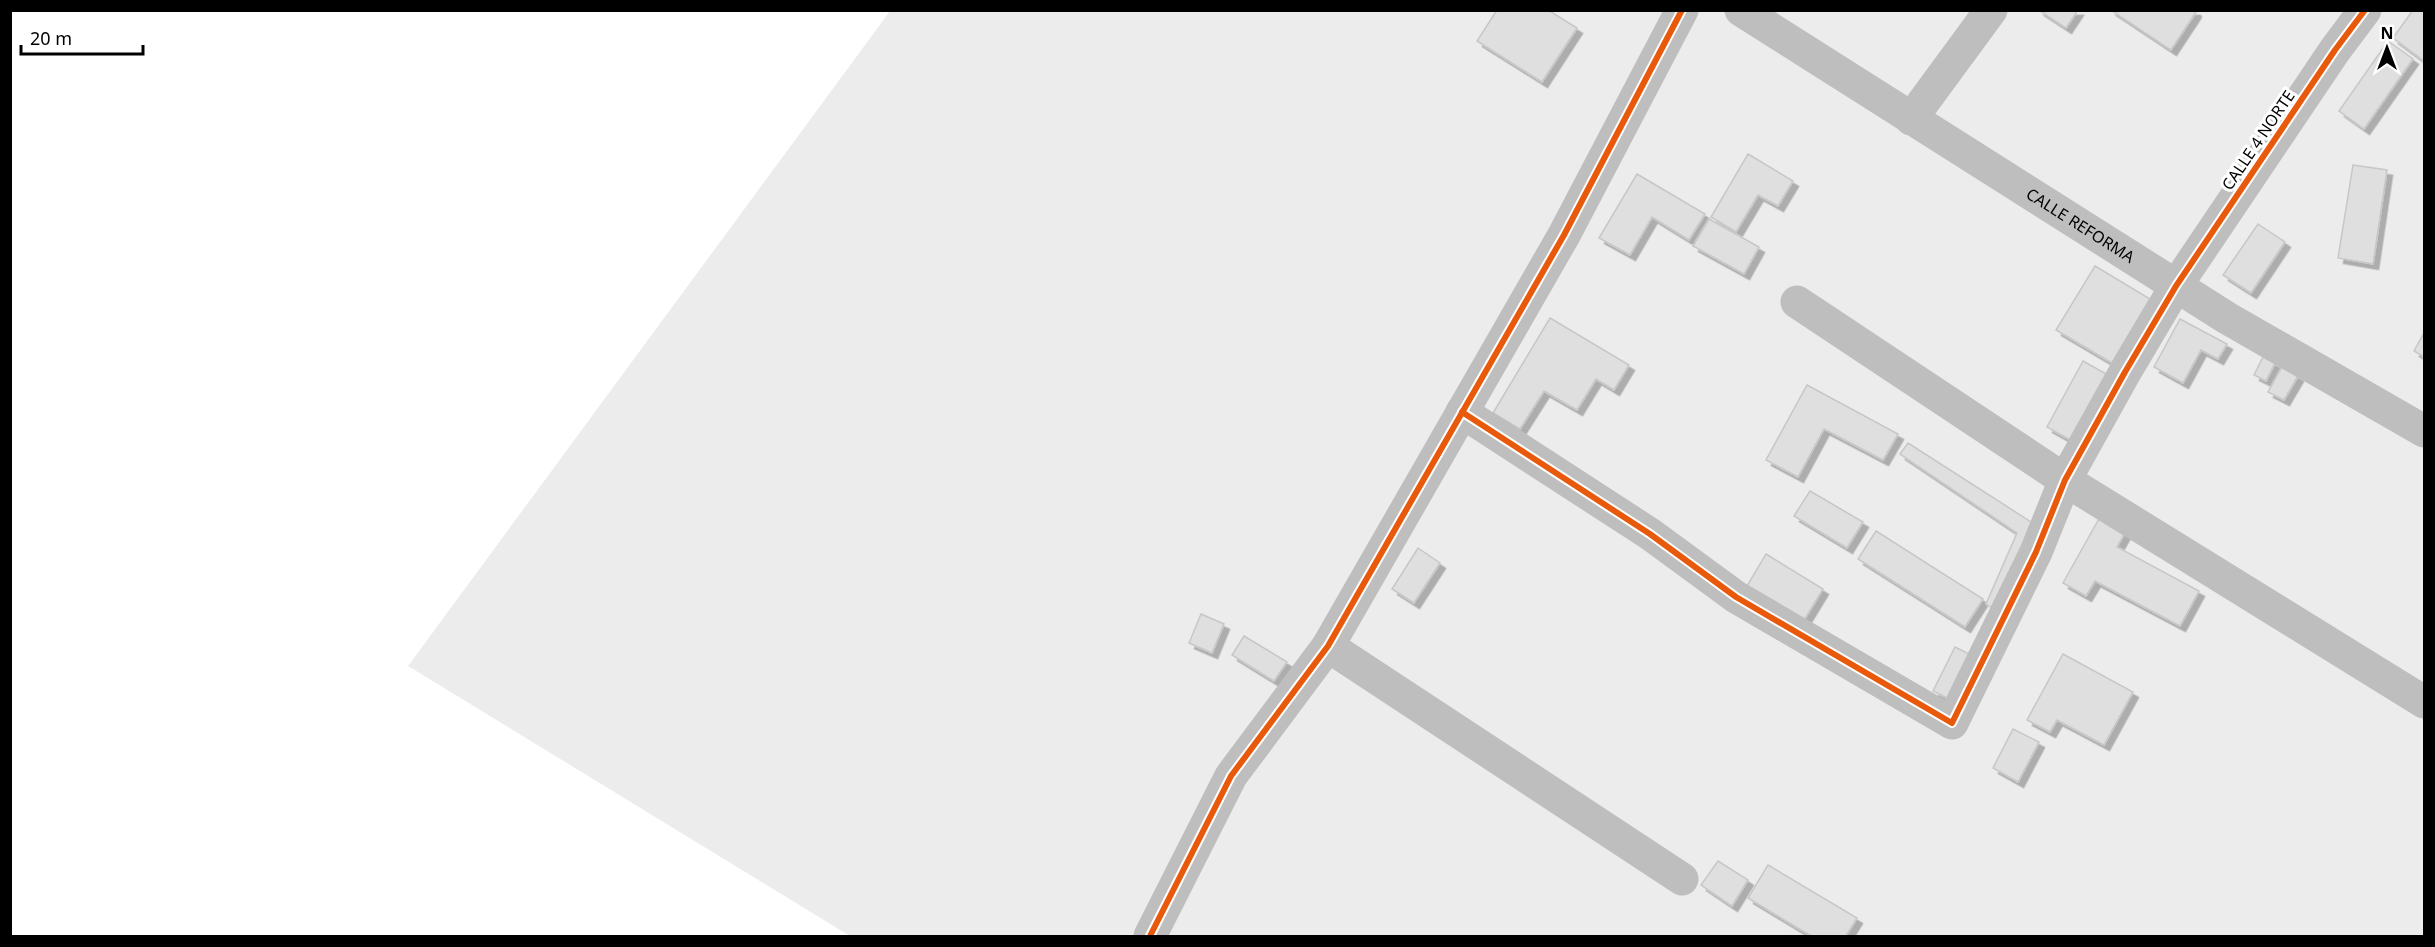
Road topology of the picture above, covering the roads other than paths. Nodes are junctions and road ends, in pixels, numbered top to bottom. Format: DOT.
graph roads {
  1 [pos="1682,10"];
  2 [pos="1740,10"];
  3 [pos="1991,10"];
  4 [pos="2365,10"];
  5 [pos="1911,119"];
  6 [pos="2176,286"];
  7 [pos="1797,302"];
  8 [pos="1462,412"];
  9 [pos="2424,431"];
  10 [pos="2065,480"];
  11 [pos="1328,646"];
  12 [pos="2424,702"];
  13 [pos="1682,879"];
  14 [pos="1150,936"];
  1 -- 8 [label="street"];
  2 -- 5 [label="street, CALLE REFORMA"];
  3 -- 5 [label="street"];
  4 -- 6 [label="street, CALLE 4 NORTE"];
  5 -- 6 [label="street, CALLE REFORMA"];
  6 -- 9 [label="street, CALLE REFORMA"];
  6 -- 10 [label="street, CALLE 4 NORTE"];
  7 -- 10 [label="street"];
  8 -- 10 [label="street, CALLE 4 NORTE"];
  8 -- 11 [label="street"];
  10 -- 12 [label="street"];
  11 -- 13 [label="street"];
  11 -- 14 [label="street"];
}
